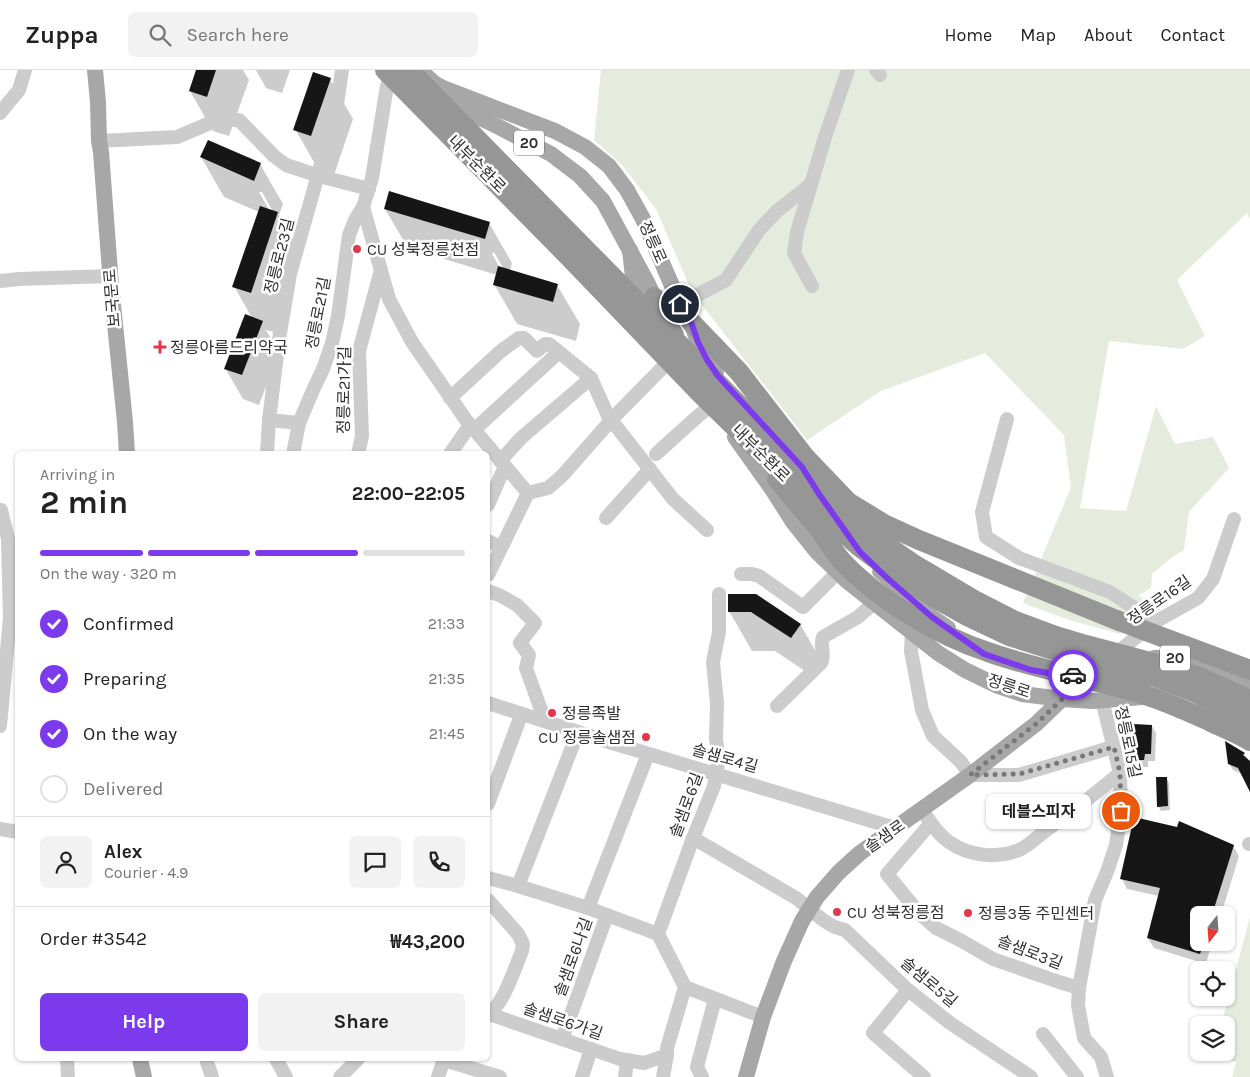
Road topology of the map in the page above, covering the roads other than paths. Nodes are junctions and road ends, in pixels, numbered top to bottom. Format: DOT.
graph roads {
  1 [pos="25,70"];
  2 [pos="95,70"];
  3 [pos="342,70"];
  4 [pos="385,70"];
  5 [pos="392,70"];
  6 [pos="397,70"];
  7 [pos="409,70"];
  8 [pos="420,70"];
  9 [pos="848,70"];
  10 [pos="0,113"];
  11 [pos="99,141"];
  12 [pos="319,176"];
  13 [pos="810,184"];
  14 [pos="369,189"];
  15 [pos="363,207"];
  16 [pos="630,250"];
  17 [pos="381,269"];
  18 [pos="110,276"];
  19 [pos="0,280"];
  20 [pos="812,286"];
  21 [pos="654,297"];
  22 [pos="680,304"];
  23 [pos="691,322"];
  24 [pos="662,343"];
  25 [pos="559,352"];
  26 [pos="671,359"];
  27 [pos="591,378"];
  28 [pos="450,398"];
  29 [pos="708,408"];
  30 [pos="612,419"];
  31 [pos="1007,419"];
  32 [pos="269,420"];
  33 [pos="298,423"];
  34 [pos="472,428"];
  35 [pos="126,451"];
  36 [pos="267,451"];
  37 [pos="293,451"];
  38 [pos="359,451"];
  39 [pos="453,451"];
  40 [pos="656,454"];
  41 [pos="503,464"];
  42 [pos="650,469"];
  43 [pos="528,493"];
  44 [pos="490,500"];
  45 [pos="1,510"];
  46 [pos="606,518"];
  47 [pos="1234,519"];
  48 [pos="707,530"];
  49 [pos="490,542"];
  50 [pos="501,547"];
  51 [pos="4,550"];
  52 [pos="490,571"];
  53 [pos="742,574"];
  54 [pos="833,576"];
  55 [pos="13,581"];
  56 [pos="490,592"];
  57 [pos="719,594"];
  58 [pos="874,603"];
  59 [pos="5,620"];
  60 [pos="1153,624"];
  61 [pos="912,633"];
  62 [pos="1097,669"];
  63 [pos="1250,670"];
  64 [pos="1073,674"];
  65 [pos="1250,684"];
  66 [pos="1062,699"];
  67 [pos="1102,700"];
  68 [pos="1250,700"];
  69 [pos="490,703"];
  70 [pos="777,706"];
  71 [pos="520,718"];
  72 [pos="1250,720"];
  73 [pos="545,721"];
  74 [pos="0,726"];
  75 [pos="578,732"];
  76 [pos="1250,733"];
  77 [pos="1250,741"];
  78 [pos="1114,747"];
  79 [pos="648,754"];
  80 [pos="1120,773"];
  81 [pos="716,774"];
  82 [pos="970,775"];
  83 [pos="490,799"];
  84 [pos="926,817"];
  85 [pos="895,828"];
  86 [pos="0,829"];
  87 [pos="15,832"];
  88 [pos="693,838"];
  89 [pos="490,879"];
  90 [pos="518,886"];
  91 [pos="490,902"];
  92 [pos="588,908"];
  93 [pos="810,908"];
  94 [pos="607,916"];
  95 [pos="658,934"];
  96 [pos="685,986"];
  97 [pos="1079,988"];
  98 [pos="908,990"];
  99 [pos="715,999"];
  100 [pos="490,1013"];
  101 [pos="490,1016"];
  102 [pos="763,1017"];
  103 [pos="1042,1034"];
  104 [pos="562,1039"];
  105 [pos="591,1049"];
  106 [pos="667,1055"];
  107 [pos="627,1060"];
  108 [pos="68,1061"];
  109 [pos="140,1061"];
  110 [pos="277,1061"];
  111 [pos="356,1061"];
  112 [pos="443,1061"];
  113 [pos="450,1061"];
  114 [pos="208,1062"];
  115 [pos="68,1077"];
  116 [pos="144,1077"];
  117 [pos="212,1077"];
  118 [pos="286,1077"];
  119 [pos="340,1077"];
  120 [pos="438,1077"];
  121 [pos="500,1077"];
  122 [pos="582,1077"];
  123 [pos="625,1077"];
  124 [pos="663,1077"];
  125 [pos="702,1077"];
  126 [pos="746,1077"];
  127 [pos="924,1077"];
  128 [pos="1031,1077"];
  129 [pos="1076,1077"];
  130 [pos="1107,1077"];
  1 -- 10 [label="street"];
  2 -- 11 [label="main road, 보국문로"];
  3 -- 12 [label="street, 정릉로23길"];
  4 -- 72 [label="highway, 내부순환로, bridge"];
  5 -- 14 [label="street, 정릉로21길"];
  6 -- 16 [label="main road, 정릉로 / 20"];
  7 -- 68 [label="highway, 내부순환로, bridge"];
  8 -- 22 [label="main road, 정릉로 / 20"];
  9 -- 13 [label="street"];
  11 -- 12 [label="street"];
  11 -- 18 [label="main road, 보국문로"];
  12 -- 14 [label="street"];
  12 -- 32 [label="street, 정릉로23길"];
  13 -- 20 [label="street"];
  13 -- 22 [label="street"];
  14 -- 15 [label="street, 정릉로21길"];
  15 -- 17 [label="street"];
  15 -- 33 [label="street, 정릉로21길"];
  16 -- 21 [label="main road, 정릉로"];
  16 -- 24 [label="main road, 정릉로 / 20"];
  17 -- 28 [label="street"];
  17 -- 38 [label="street, 정릉로21가길"];
  18 -- 19 [label="street"];
  18 -- 35 [label="main road, 보국문로"];
  21 -- 24 [label="main road, 정릉로"];
  21 -- 77 [label="highway, bridge"];
  22 -- 23 [label="main road, 정릉로 / 20"];
  23 -- 63 [label="highway, bridge"];
  23 -- 64 [label="main road, 정릉로 / 20"];
  24 -- 26 [label="main road, 정릉로 / 20"];
  25 -- 27 [label="street"];
  25 -- 28 [label="street"];
  25 -- 34 [label="street"];
  26 -- 29 [label="main road, 정릉로 / 20"];
  26 -- 30 [label="street"];
  27 -- 30 [label="street"];
  27 -- 41 [label="street"];
  28 -- 34 [label="street"];
  29 -- 40 [label="street"];
  29 -- 54 [label="main road, 정릉로 / 20"];
  30 -- 42 [label="street"];
  30 -- 43 [label="street"];
  31 -- 60 [label="street"];
  32 -- 33 [label="street"];
  32 -- 36 [label="street, 정릉로23길"];
  33 -- 37 [label="street, 정릉로21길"];
  34 -- 39 [label="street"];
  34 -- 41 [label="street"];
  41 -- 43 [label="street"];
  41 -- 44 [label="street"];
  42 -- 46 [label="street"];
  42 -- 48 [label="street"];
  43 -- 50 [label="street"];
  45 -- 51 [label="street"];
  47 -- 60 [label="street, 정릉로16길"];
  49 -- 50 [label="street"];
  50 -- 52 [label="street"];
  51 -- 55 [label="street"];
  53 -- 54 [label="street"];
  54 -- 58 [label="main road, 정릉로 / 20"];
  55 -- 59 [label="street"];
  56 -- 73 [label="street"];
  57 -- 81 [label="street, 솔샘로6길"];
  58 -- 61 [label="main road, 정릉로 / 20"];
  58 -- 70 [label="street"];
  59 -- 74 [label="street"];
  60 -- 62 [label="street, 정릉로16길"];
  61 -- 66 [label="main road, 정릉로 / 20"];
  61 -- 82 [label="street"];
  62 -- 64 [label="main road, 정릉로 / 20"];
  62 -- 65 [label="main road, 정릉로 / 20"];
  64 -- 66 [label="main road, 솔샘로"];
  66 -- 67 [label="main road, 정릉로 / 20"];
  66 -- 82 [label="main road, 솔샘로"];
  67 -- 76 [label="main road, 정릉로 / 20"];
  67 -- 78 [label="street, 정릉로15길"];
  69 -- 73 [label="street, 솔샘로4길"];
  71 -- 83 [label="street"];
  73 -- 75 [label="street, 솔샘로4길"];
  75 -- 79 [label="street, 솔샘로4길"];
  75 -- 90 [label="street"];
  78 -- 80 [label="street, 정릉로15길"];
  78 -- 82 [label="street"];
  79 -- 81 [label="street, 솔샘로4길"];
  79 -- 92 [label="street"];
  80 -- 84 [label="street"];
  80 -- 97 [label="street, 정릉로15길"];
  81 -- 85 [label="street, 솔샘로4길"];
  81 -- 88 [label="street, 솔샘로6길"];
  82 -- 84 [label="main road, 솔샘로"];
  84 -- 85 [label="main road, 솔샘로"];
  84 -- 97 [label="street, 솔샘로3길"];
  85 -- 93 [label="main road, 솔샘로"];
  86 -- 87 [label="street"];
  88 -- 93 [label="street"];
  88 -- 95 [label="street, 솔샘로6길"];
  89 -- 90 [label="street"];
  90 -- 92 [label="street"];
  91 -- 100 [label="street, 솔샘로6가길"];
  92 -- 94 [label="street"];
  93 -- 98 [label="street, 솔샘로5길"];
  93 -- 102 [label="main road, 솔샘로"];
  94 -- 95 [label="street"];
  94 -- 104 [label="street, 솔샘로6나길"];
  95 -- 96 [label="street"];
  96 -- 99 [label="street"];
  96 -- 106 [label="street"];
  97 -- 130 [label="street, 정릉로15길"];
  98 -- 127 [label="street"];
  98 -- 128 [label="street, 솔샘로5길"];
  99 -- 102 [label="street"];
  99 -- 125 [label="street"];
  101 -- 104 [label="street, 솔샘로6가길"];
  102 -- 126 [label="main road, 솔샘로"];
  103 -- 129 [label="street"];
  104 -- 105 [label="street, 솔샘로6가길"];
  105 -- 107 [label="street, 솔샘로6가길"];
  105 -- 122 [label="street"];
  106 -- 107 [label="street, 솔샘로6가길"];
  106 -- 124 [label="street"];
  107 -- 123 [label="street"];
  108 -- 115 [label="street"];
  109 -- 116 [label="main road"];
  110 -- 118 [label="street"];
  111 -- 119 [label="street"];
  112 -- 120 [label="street"];
  113 -- 121 [label="street"];
  114 -- 117 [label="street"];
}
